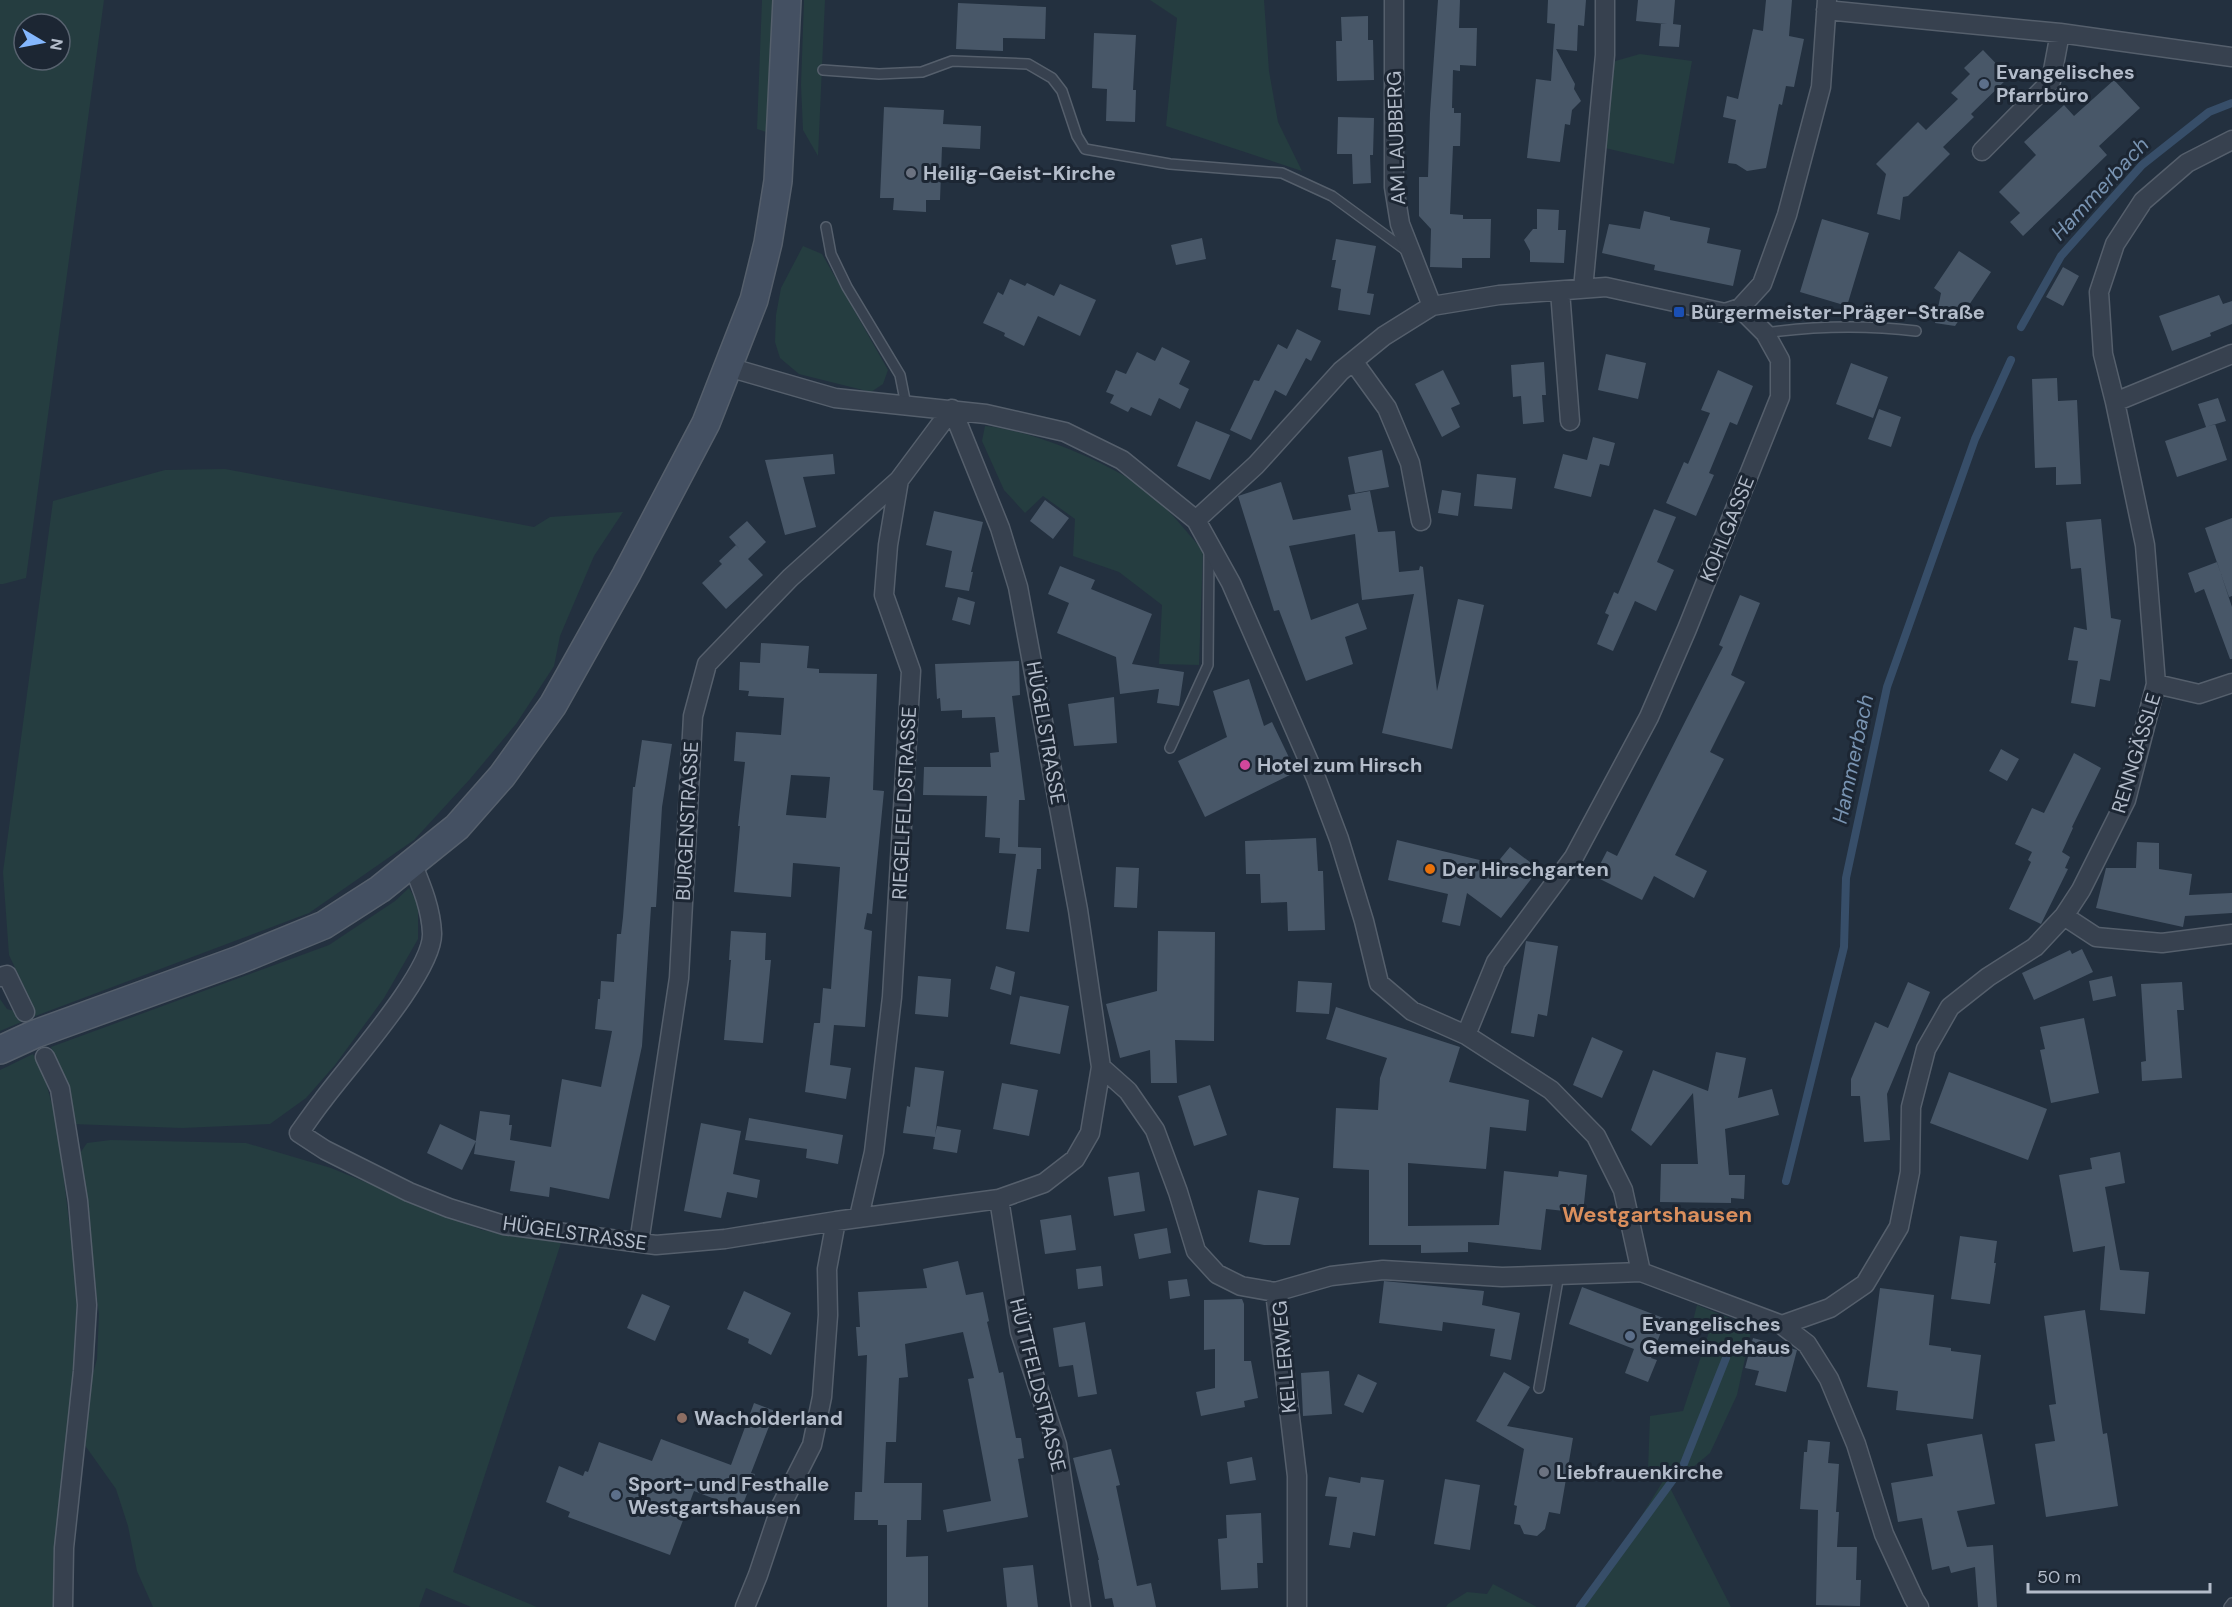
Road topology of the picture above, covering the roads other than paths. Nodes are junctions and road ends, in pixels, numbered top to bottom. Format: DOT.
graph roads {
  1 [pos="787,0"];
  2 [pos="1394,0"];
  3 [pos="1605,0"];
  4 [pos="1826,5"];
  5 [pos="2060,33"];
  6 [pos="2232,57"];
  7 [pos="824,69"];
  8 [pos="2232,141"];
  9 [pos="1982,151"];
  10 [pos="826,227"];
  11 [pos="1413,256"];
  12 [pos="1583,289"];
  13 [pos="1560,291"];
  14 [pos="1432,306"];
  15 [pos="1740,308"];
  16 [pos="1916,331"];
  17 [pos="1765,333"];
  18 [pos="2232,354"];
  19 [pos="1353,361"];
  20 [pos="728,367"];
  21 [pos="2115,402"];
  22 [pos="906,405"];
  23 [pos="952,409"];
  24 [pos="1570,421"];
  25 [pos="899,480"];
  26 [pos="1196,520"];
  27 [pos="1421,521"];
  28 [pos="1209,543"];
  29 [pos="2156,684"];
  30 [pos="2232,684"];
  31 [pos="1170,748"];
  32 [pos="412,863"];
  33 [pos="2064,916"];
  34 [pos="2232,934"];
  35 [pos="0,977"];
  36 [pos="25,1012"];
  37 [pos="1466,1035"];
  38 [pos="0,1050"];
  39 [pos="45,1057"];
  40 [pos="1101,1067"];
  41 [pos="999,1199"];
  42 [pos="859,1217"];
  43 [pos="836,1221"];
  44 [pos="639,1243"];
  45 [pos="1641,1272"];
  46 [pos="1559,1274"];
  47 [pos="1275,1292"];
  48 [pos="1782,1325"];
  49 [pos="1539,1388"];
  50 [pos="2232,1603"];
  51 [pos="63,1607"];
  52 [pos="745,1607"];
  53 [pos="1081,1607"];
  54 [pos="1297,1607"];
  55 [pos="1919,1607"];
  56 [pos="2229,1607"];
  1 -- 20 [label="main road"];
  2 -- 11 [label="street, AM LAUBBERG"];
  3 -- 12 [label="street"];
  4 -- 5 [label="street"];
  4 -- 15 [label="street"];
  5 -- 6 [label="street"];
  5 -- 9 [label="street"];
  7 -- 11 [label="lane"];
  8 -- 21 [label="street, RENNGÄSSLE"];
  10 -- 22 [label="lane"];
  11 -- 14 [label="street, AM LAUBBERG"];
  12 -- 13 [label="street"];
  12 -- 15 [label="street"];
  13 -- 14 [label="street"];
  13 -- 24 [label="street"];
  14 -- 19 [label="street"];
  15 -- 17 [label="street, KOHLGASSE"];
  16 -- 17 [label="lane"];
  17 -- 37 [label="street, KOHLGASSE"];
  18 -- 21 [label="street"];
  19 -- 26 [label="street"];
  19 -- 27 [label="street"];
  20 -- 22 [label="street"];
  20 -- 32 [label="main road"];
  21 -- 29 [label="street, RENNGÄSSLE"];
  22 -- 23 [label="street"];
  23 -- 25 [label="street, RIEGELFELDSTRASSE"];
  23 -- 26 [label="street"];
  23 -- 40 [label="street, HÜGELSTRASSE"];
  25 -- 42 [label="street, RIEGELFELDSTRASSE"];
  25 -- 44 [label="street, BURGENSTRASSE"];
  26 -- 28 [label="street"];
  28 -- 31 [label="lane"];
  28 -- 37 [label="street"];
  29 -- 30 [label="street"];
  29 -- 33 [label="street, RENNGÄSSLE"];
  32 -- 38 [label="main road"];
  32 -- 44 [label="street, HÜGELSTRASSE"];
  33 -- 34 [label="street"];
  33 -- 48 [label="street, RENNGÄSSLE"];
  35 -- 36 [label="street"];
  37 -- 45 [label="street"];
  39 -- 51 [label="street"];
  40 -- 41 [label="street, HÜGELSTRASSE"];
  40 -- 47 [label="street"];
  41 -- 42 [label="street, HÜGELSTRASSE"];
  41 -- 53 [label="street, HÜTTFELDSTRASSE"];
  42 -- 43 [label="street, HÜGELSTRASSE"];
  43 -- 44 [label="street, HÜGELSTRASSE"];
  43 -- 52 [label="street"];
  45 -- 46 [label="street, KELLERWEG"];
  45 -- 48 [label="street"];
  46 -- 47 [label="street, KELLERWEG"];
  46 -- 49 [label="lane"];
  47 -- 54 [label="street, KELLERWEG"];
  48 -- 55 [label="street"];
  50 -- 56 [label="lane"];
}
